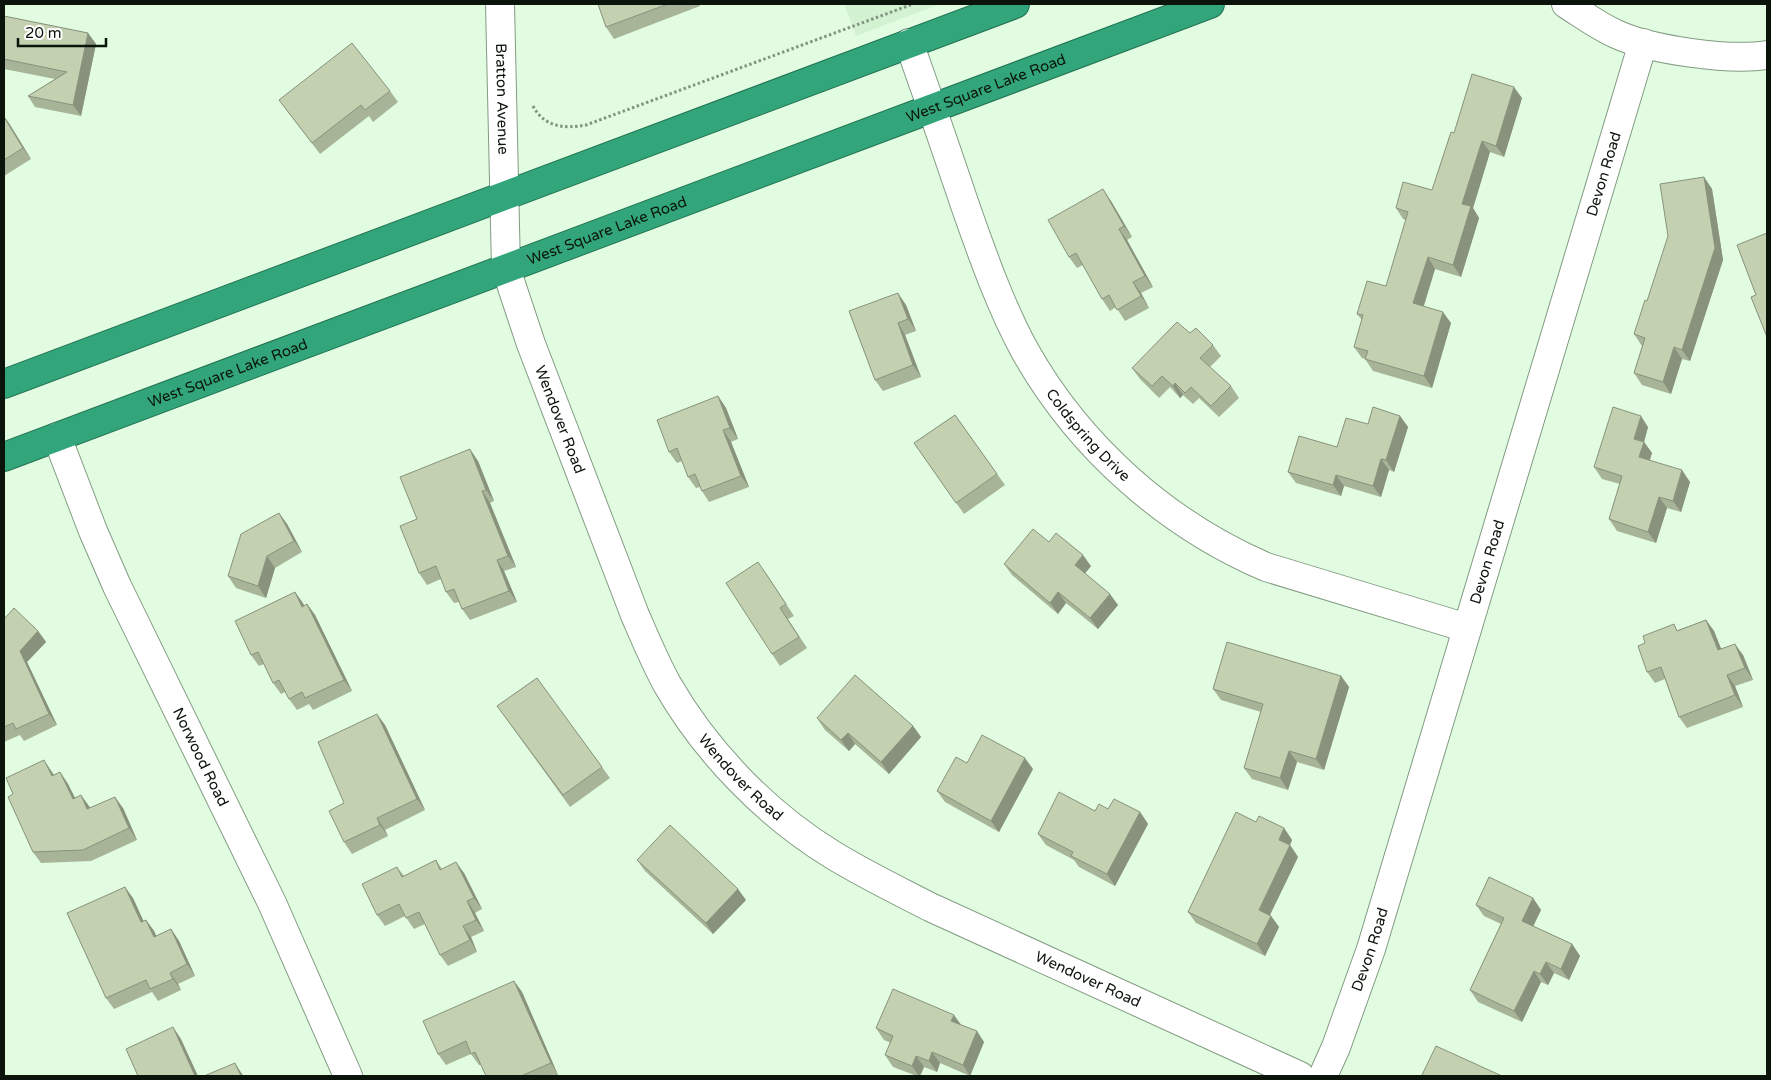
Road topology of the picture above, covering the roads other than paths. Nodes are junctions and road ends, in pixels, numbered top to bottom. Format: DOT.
graph roads {
  1 [pos="500,4"];
  2 [pos="1015,4"];
  3 [pos="1210,4"];
  4 [pos="1566,4"];
  5 [pos="909,43"];
  6 [pos="1643,43"];
  7 [pos="1767,55"];
  8 [pos="932,109"];
  9 [pos="504,195"];
  10 [pos="506,269"];
  11 [pos="4,384"];
  12 [pos="58,437"];
  13 [pos="4,457"];
  14 [pos="1467,628"];
  15 [pos="348,1076"];
  16 [pos="1300,1076"];
  17 [pos="1323,1076"];
  1 -- 9 [label="street, Bratton Avenue"];
  2 -- 5 [label="highway"];
  3 -- 8 [label="highway, West Square Lake Road"];
  4 -- 6 [label="street"];
  5 -- 8 [label="street, Coldspring Drive"];
  5 -- 9 [label="highway"];
  6 -- 7 [label="street"];
  6 -- 14 [label="street, Devon Road"];
  8 -- 10 [label="highway, West Square Lake Road"];
  8 -- 14 [label="street, Coldspring Drive"];
  9 -- 10 [label="street, Wendover Road"];
  9 -- 11 [label="highway"];
  10 -- 12 [label="highway, West Square Lake Road"];
  10 -- 16 [label="street, Wendover Road"];
  12 -- 13 [label="highway, West Square Lake Road"];
  12 -- 15 [label="street, Norwood Road"];
  14 -- 17 [label="street, Devon Road"];
}
